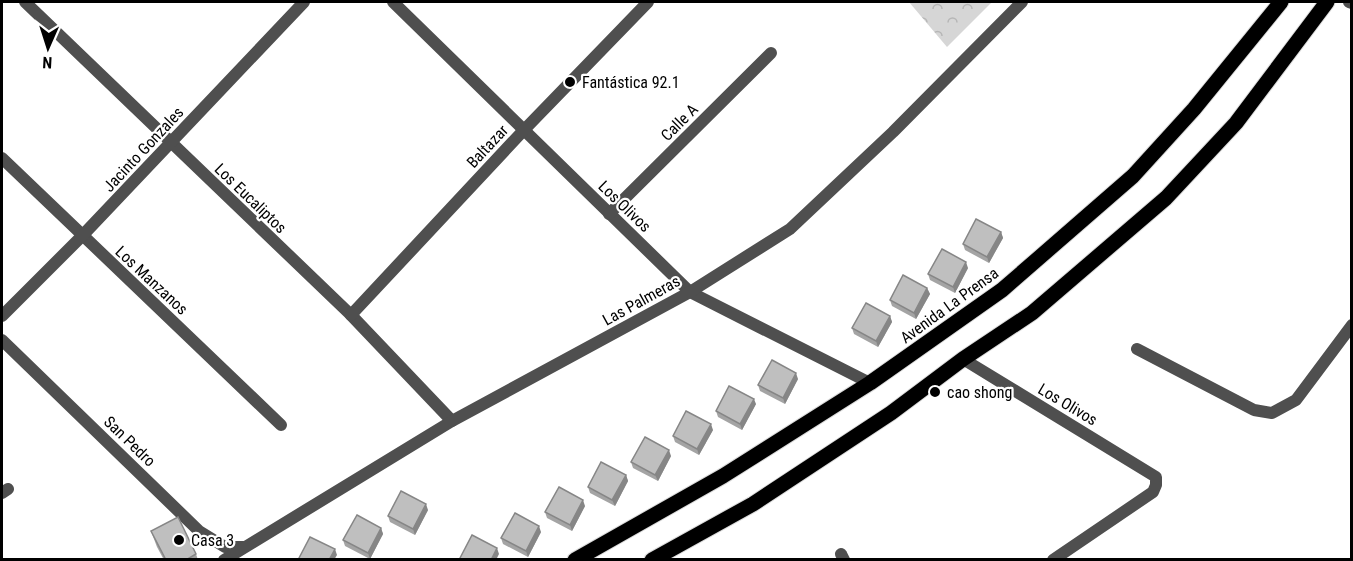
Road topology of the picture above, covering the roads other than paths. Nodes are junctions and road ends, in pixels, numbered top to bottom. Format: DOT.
graph roads {
  1 [pos="25,2"];
  2 [pos="304,2"];
  3 [pos="393,2"];
  4 [pos="648,2"];
  5 [pos="1022,2"];
  6 [pos="1281,2"];
  7 [pos="1327,2"];
  8 [pos="771,53"];
  9 [pos="523,131"];
  10 [pos="171,144"];
  11 [pos="2,158"];
  12 [pos="609,214"];
  13 [pos="82,236"];
  14 [pos="690,292"];
  15 [pos="351,315"];
  16 [pos="2,316"];
  17 [pos="1352,325"];
  18 [pos="2,340"];
  19 [pos="1137,349"];
  20 [pos="963,359"];
  21 [pos="870,383"];
  22 [pos="452,421"];
  23 [pos="281,425"];
  24 [pos="244,547"];
  25 [pos="663,557"];
  26 [pos="224,560"];
  27 [pos="575,560"];
  28 [pos="1053,560"];
  1 -- 10 [label="street, Los Eucaliptos"];
  2 -- 10 [label="street, Jacinto Gonzales"];
  3 -- 9 [label="street, Los Olivos"];
  4 -- 9 [label="street, Baltazar"];
  5 -- 14 [label="street, Las Palmeras"];
  6 -- 21 [label="main road, Avenida La Prensa"];
  7 -- 20 [label="main road"];
  8 -- 12 [label="street, Calle A"];
  9 -- 12 [label="street, Los Olivos"];
  9 -- 15 [label="street, Baltazar"];
  10 -- 13 [label="street, Jacinto Gonzales"];
  10 -- 15 [label="street, Los Eucaliptos"];
  11 -- 13 [label="street, Los Manzanos"];
  12 -- 14 [label="street, Los Olivos"];
  13 -- 16 [label="street, Jacinto Gonzales"];
  13 -- 23 [label="street, Los Manzanos"];
  14 -- 21 [label="street, Los Olivos"];
  14 -- 22 [label="street, Las Palmeras"];
  15 -- 22 [label="street, Los Eucaliptos"];
  17 -- 19 [label="street"];
  18 -- 24 [label="street, San Pedro"];
  20 -- 25 [label="main road"];
  20 -- 28 [label="street, Los Olivos"];
  21 -- 27 [label="main road, Avenida La Prensa"];
  22 -- 24 [label="street, Las Palmeras"];
  24 -- 26 [label="street, Las Palmeras"];
}
